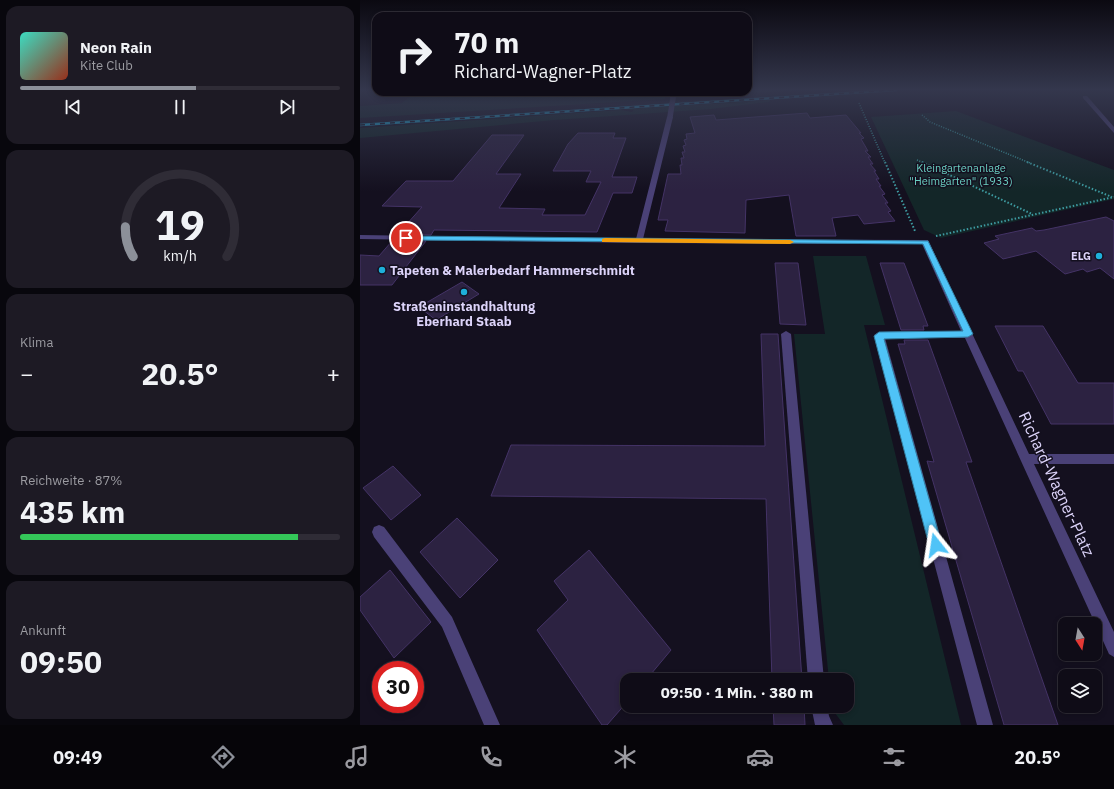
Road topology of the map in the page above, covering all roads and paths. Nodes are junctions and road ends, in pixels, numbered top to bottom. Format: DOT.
graph roads {
  1 [pos="668,124"];
  2 [pos="869,124"];
  3 [pos="934,124"];
  4 [pos="917,160"];
  5 [pos="1113,197"];
  6 [pos="1032,214"];
  7 [pos="360,237"];
  8 [pos="639,241"];
  9 [pos="923,242"];
  10 [pos="786,334"];
  11 [pos="968,334"];
  12 [pos="1027,459"];
  13 [pos="1114,459"];
  14 [pos="379,532"];
  15 [pos="1114,649"];
  16 [pos="815,673"];
  17 [pos="820,713"];
  18 [pos="492,725"];
  19 [pos="824,725"];
  20 [pos="984,725"];
  1 -- 8 [label="street, bridge"];
  2 -- 9 [label="path"];
  3 -- 5 [label="path"];
  4 -- 6 [label="path"];
  5 -- 6 [label="path"];
  6 -- 9 [label="path"];
  7 -- 8 [label="street"];
  8 -- 9 [label="street"];
  9 -- 11 [label="street, Richard-Wagner-Platz"];
  10 -- 16 [label="street"];
  11 -- 12 [label="street, Richard-Wagner-Platz"];
  11 -- 20 [label="street"];
  12 -- 13 [label="street"];
  12 -- 15 [label="street, Richard-Wagner-Platz"];
  14 -- 18 [label="street"];
  17 -- 19 [label="street"];
}
